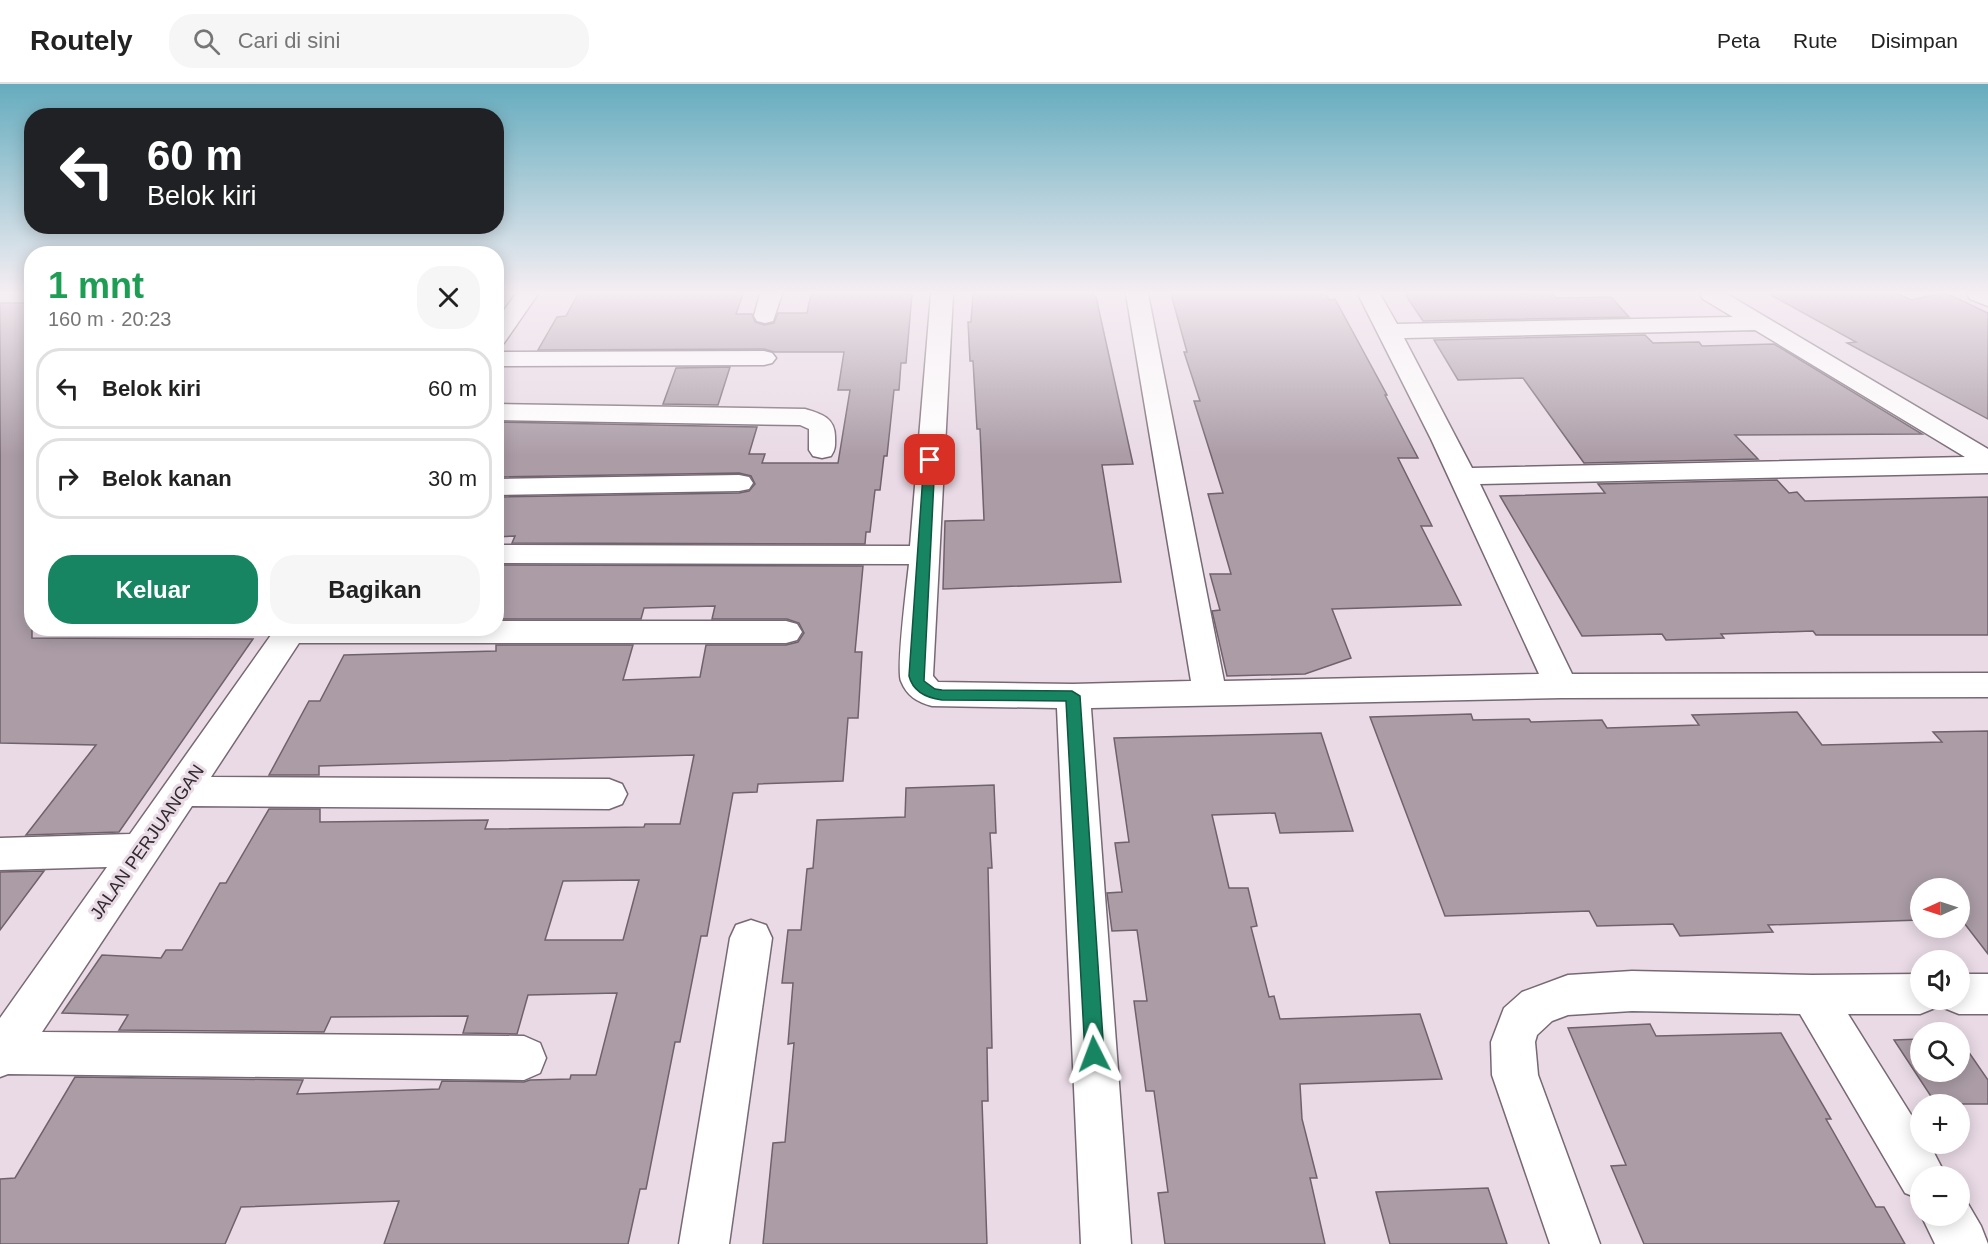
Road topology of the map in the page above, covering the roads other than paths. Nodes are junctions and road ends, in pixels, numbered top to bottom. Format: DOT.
graph roads {
  1 [pos="938,348"];
  2 [pos="1147,348"];
  3 [pos="1399,348"];
  4 [pos="1803,348"];
  5 [pos="764,358"];
  6 [pos="504,359"];
  7 [pos="504,412"];
  8 [pos="822,450"];
  9 [pos="1988,460"];
  10 [pos="1988,465"];
  11 [pos="1462,476"];
  12 [pos="739,483"];
  13 [pos="504,487"];
  14 [pos="504,554"];
  15 [pos="922,555"];
  16 [pos="504,631"];
  17 [pos="786,632"];
  18 [pos="288,636"];
  19 [pos="1561,686"];
  20 [pos="1988,686"];
  21 [pos="1210,693"];
  22 [pos="1072,696"];
  23 [pos="183,791"];
  24 [pos="609,794"];
  25 [pos="141,850"];
  26 [pos="0,854"];
  27 [pos="751,938"];
  28 [pos="1910,994"];
  29 [pos="1970,994"];
  30 [pos="1988,994"];
  31 [pos="1812,995"];
  32 [pos="1,1054"];
  33 [pos="524,1058"];
  34 [pos="1916,1166"];
  35 [pos="1952,1226"];
  36 [pos="704,1244"];
  37 [pos="1106,1244"];
  38 [pos="1575,1244"];
  39 [pos="1963,1244"];
  1 -- 15 [label="street"];
  2 -- 21 [label="street"];
  3 -- 11 [label="street"];
  4 -- 9 [label="street"];
  5 -- 6 [label="street"];
  7 -- 8 [label="street"];
  10 -- 11 [label="street"];
  11 -- 19 [label="street"];
  12 -- 13 [label="street"];
  14 -- 15 [label="street"];
  15 -- 22 [label="street"];
  16 -- 17 [label="street"];
  18 -- 23 [label="street, JALAN PERJUANGAN"];
  19 -- 20 [label="street"];
  19 -- 21 [label="street"];
  21 -- 22 [label="street"];
  22 -- 37 [label="street"];
  23 -- 24 [label="street"];
  23 -- 25 [label="street, JALAN PERJUANGAN"];
  25 -- 26 [label="street"];
  25 -- 32 [label="street, JALAN PERJUANGAN"];
  27 -- 36 [label="street"];
  28 -- 31 [label="street"];
  29 -- 30 [label="street"];
  31 -- 34 [label="street"];
  31 -- 38 [label="street"];
  32 -- 33 [label="street"];
  35 -- 39 [label="street"];
}
